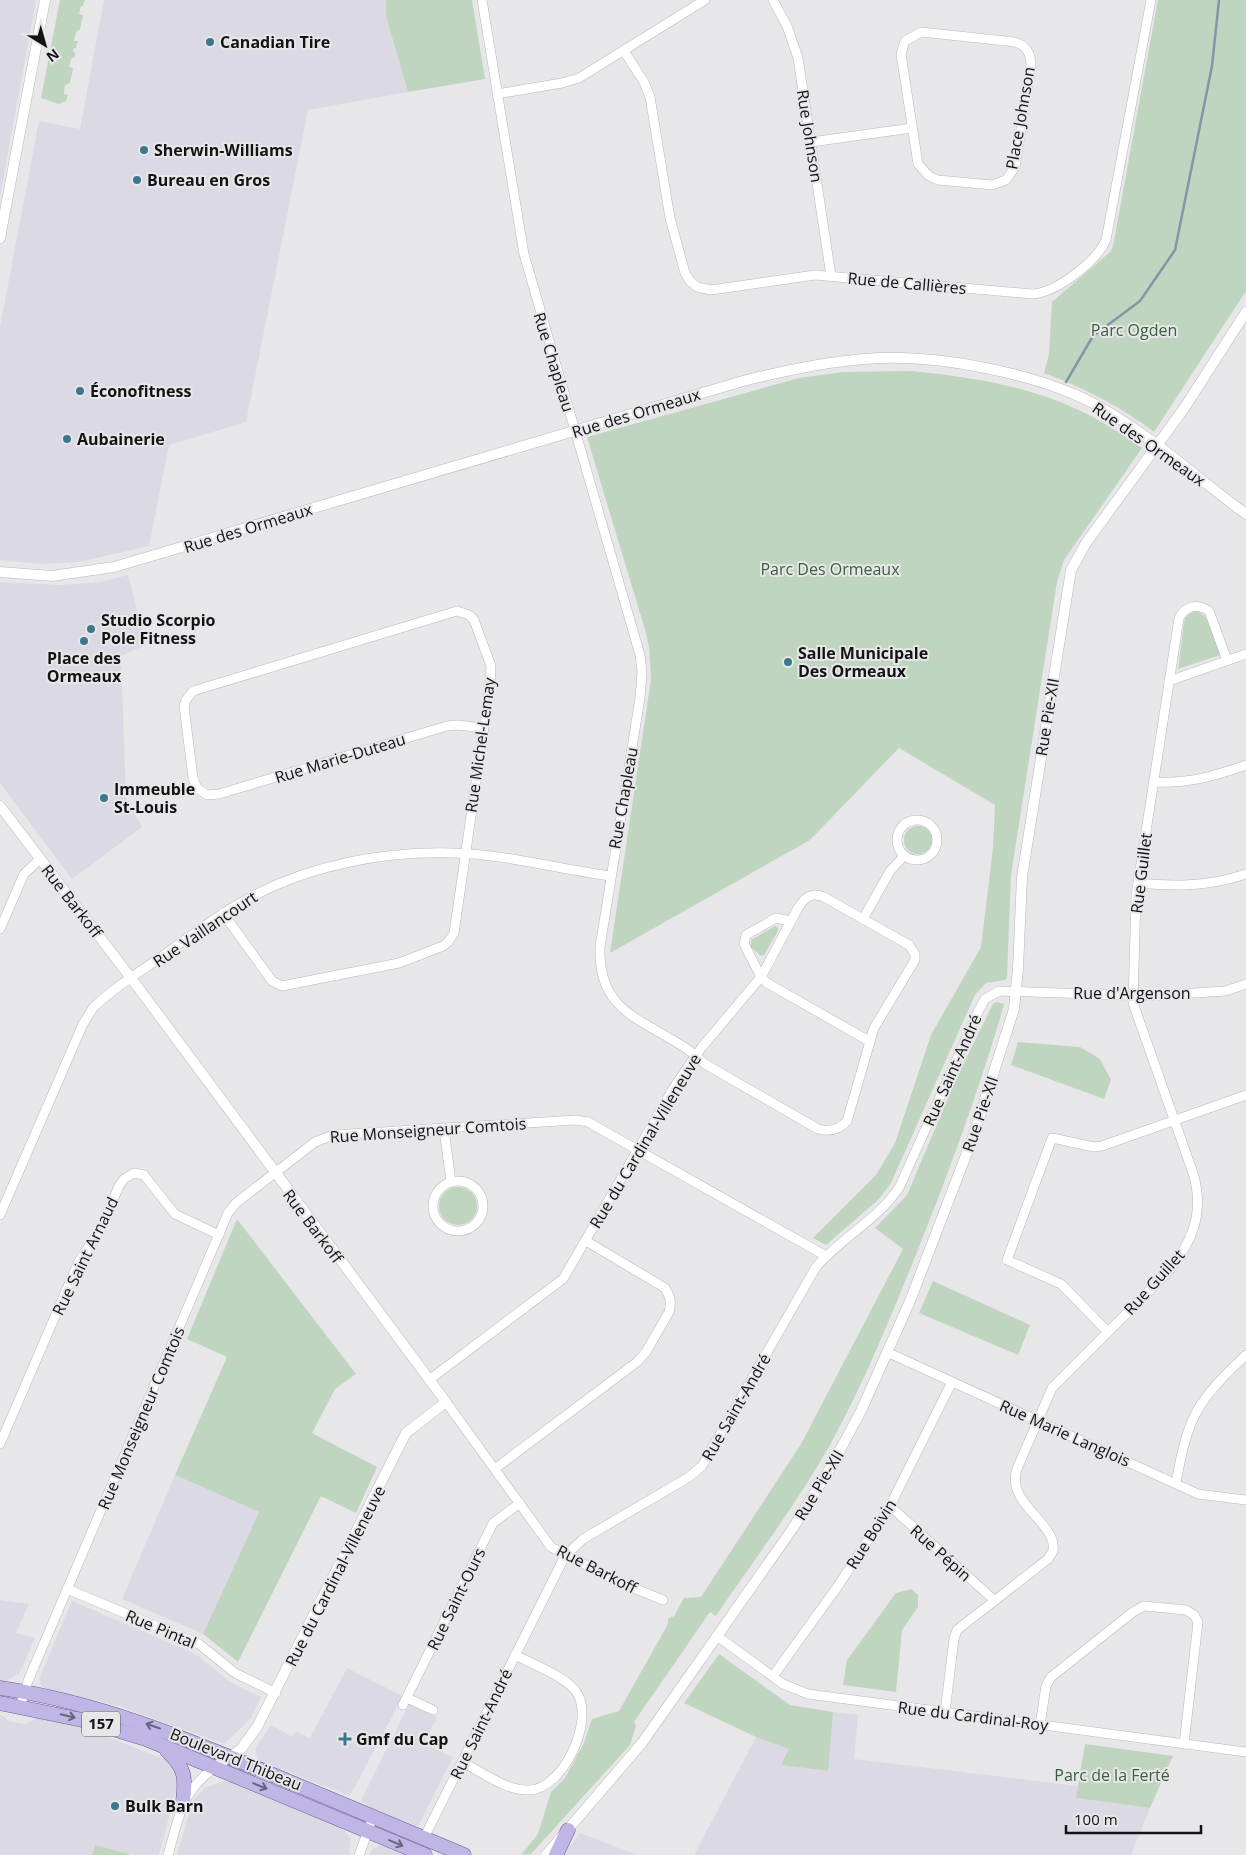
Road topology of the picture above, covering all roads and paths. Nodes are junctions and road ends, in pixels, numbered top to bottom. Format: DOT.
graph roads {
  1 [pos="45,0"];
  2 [pos="482,0"];
  3 [pos="705,0"];
  4 [pos="773,0"];
  5 [pos="1150,0"];
  6 [pos="624,51"];
  7 [pos="497,94"];
  8 [pos="912,128"];
  9 [pos="811,142"];
  10 [pos="0,238"];
  11 [pos="831,276"];
  12 [pos="1246,312"];
  13 [pos="574,431"];
  14 [pos="1157,446"];
  15 [pos="1246,514"];
  16 [pos="0,572"];
  17 [pos="1246,654"];
  18 [pos="1228,660"];
  19 [pos="1169,681"];
  20 [pos="483,728"];
  21 [pos="1246,765"];
  22 [pos="1154,782"];
  23 [pos="199,790"];
  24 [pos="0,806"];
  25 [pos="466,854"];
  26 [pos="904,856"];
  27 [pos="40,860"];
  28 [pos="1246,874"];
  29 [pos="610,876"];
  30 [pos="1138,883"];
  31 [pos="223,913"];
  32 [pos="863,919"];
  33 [pos="791,921"];
  34 [pos="0,929"];
  35 [pos="761,977"];
  36 [pos="131,979"];
  37 [pos="1246,984"];
  38 [pos="1017,992"];
  39 [pos="1133,996"];
  40 [pos="870,1041"];
  41 [pos="695,1056"];
  42 [pos="1246,1094"];
  43 [pos="1174,1121"];
  44 [pos="444,1128"];
  45 [pos="639,1149"];
  46 [pos="274,1173"];
  47 [pos="450,1182"];
  48 [pos="0,1215"];
  49 [pos="219,1235"];
  50 [pos="586,1241"];
  51 [pos="826,1256"];
  52 [pos="1108,1332"];
  53 [pos="889,1353"];
  54 [pos="1246,1355"];
  55 [pos="429,1380"];
  56 [pos="952,1382"];
  57 [pos="446,1402"];
  58 [pos="1037,1421"];
  59 [pos="0,1444"];
  60 [pos="496,1468"];
  61 [pos="1176,1483"];
  62 [pos="1246,1500"];
  63 [pos="520,1503"];
  64 [pos="890,1506"];
  65 [pos="565,1556"];
  66 [pos="67,1589"];
  67 [pos="663,1600"];
  68 [pos="994,1600"];
  69 [pos="717,1636"];
  70 [pos="515,1655"];
  71 [pos="773,1676"];
  72 [pos="0,1688"];
  73 [pos="24,1692"];
  74 [pos="276,1693"];
  75 [pos="0,1703"];
  76 [pos="20,1707"];
  77 [pos="433,1710"];
  78 [pos="945,1712"];
  79 [pos="1040,1725"];
  80 [pos="159,1744"];
  81 [pos="1184,1744"];
  82 [pos="1246,1752"];
  83 [pos="231,1757"];
  84 [pos="462,1762"];
  85 [pos="215,1768"];
  86 [pos="183,1801"];
  87 [pos="374,1817"];
  88 [pos="568,1830"];
  89 [pos="368,1831"];
  90 [pos="424,1838"];
  91 [pos="168,1855"];
  92 [pos="360,1855"];
  93 [pos="424,1855"];
  94 [pos="464,1855"];
  95 [pos="546,1855"];
  96 [pos="556,1855"];
  1 -- 10 [label="street"];
  2 -- 7 [label="street, Rue Chapleau"];
  3 -- 6 [label="street"];
  4 -- 9 [label="street, Rue Johnson"];
  5 -- 11 [label="street, Rue de Callières"];
  6 -- 7 [label="street"];
  6 -- 11 [label="street, Rue de Callières"];
  7 -- 13 [label="street, Rue Chapleau"];
  8 -- 8 [label="street, Place Johnson"];
  8 -- 9 [label="street"];
  9 -- 11 [label="street, Rue Johnson"];
  12 -- 14 [label="street, Rue Pie-XII"];
  13 -- 14 [label="street, Rue des Ormeaux"];
  13 -- 16 [label="street, Rue des Ormeaux"];
  13 -- 29 [label="street, Rue Chapleau"];
  14 -- 15 [label="street, Rue des Ormeaux"];
  14 -- 38 [label="street, Rue Pie-XII"];
  17 -- 18 [label="street"];
  18 -- 19 [label="street"];
  18 -- 19 [label="street, Rue Guillet"];
  19 -- 22 [label="street, Rue Guillet"];
  20 -- 23 [label="street, Rue Marie-Duteau"];
  20 -- 23 [label="street, Rue Michel-Lemay"];
  20 -- 25 [label="street, Rue Michel-Lemay"];
  21 -- 22 [label="street"];
  22 -- 30 [label="street, Rue Guillet"];
  24 -- 27 [label="street, Rue Barkoff"];
  25 -- 29 [label="street, Rue Vaillancourt"];
  25 -- 31 [label="street, Rue Vaillancourt"];
  25 -- 31 [label="street, Rue Michel-Lemay"];
  26 -- 26 [label="street"];
  26 -- 32 [label="street"];
  27 -- 34 [label="street"];
  27 -- 36 [label="street, Rue Barkoff"];
  28 -- 30 [label="street"];
  29 -- 41 [label="street, Rue Chapleau"];
  30 -- 39 [label="street, Rue Guillet"];
  31 -- 36 [label="street, Rue Vaillancourt"];
  32 -- 33 [label="street, Rue Chapleau"];
  32 -- 40 [label="street, Rue Chapleau"];
  33 -- 35 [label="street, Rue Chapleau"];
  33 -- 35 [label="street"];
  35 -- 40 [label="street"];
  35 -- 41 [label="street, Rue du Cardinal-Villeneuve"];
  36 -- 46 [label="street, Rue Barkoff"];
  36 -- 48 [label="street, Rue Vaillancourt"];
  37 -- 39 [label="street, Rue d'Argenson"];
  38 -- 39 [label="street, Rue d'Argenson"];
  38 -- 51 [label="street, Rue Saint-André"];
  38 -- 53 [label="street, Rue Pie-XII"];
  39 -- 43 [label="street, Rue Guillet"];
  40 -- 41 [label="street, Rue Chapleau"];
  41 -- 45 [label="street, Rue du Cardinal-Villeneuve"];
  42 -- 43 [label="street"];
  43 -- 52 [label="street, Rue Guillet"];
  43 -- 52 [label="street"];
  44 -- 45 [label="street, Rue Monseigneur Comtois"];
  44 -- 46 [label="street, Rue Monseigneur Comtois"];
  44 -- 47 [label="street"];
  45 -- 50 [label="street, Rue du Cardinal-Villeneuve"];
  45 -- 51 [label="street, Rue Monseigneur Comtois"];
  46 -- 49 [label="street, Rue Monseigneur Comtois"];
  46 -- 55 [label="street, Rue Barkoff"];
  47 -- 47 [label="street"];
  49 -- 59 [label="street, Rue Saint Arnaud"];
  49 -- 66 [label="street, Rue Monseigneur Comtois"];
  50 -- 55 [label="street, Rue du Cardinal-Villeneuve"];
  50 -- 60 [label="street"];
  51 -- 65 [label="street, Rue Saint-André"];
  52 -- 58 [label="street, Rue Guillet"];
  53 -- 56 [label="street, Rue Marie Langlois"];
  53 -- 69 [label="street, Rue Pie-XII"];
  54 -- 61 [label="street"];
  55 -- 57 [label="street, Rue Barkoff"];
  56 -- 58 [label="street, Rue Marie Langlois"];
  56 -- 64 [label="street, Rue Boivin"];
  57 -- 60 [label="street, Rue Barkoff"];
  57 -- 74 [label="street, Rue du Cardinal-Villeneuve"];
  58 -- 61 [label="street, Rue Marie Langlois"];
  58 -- 68 [label="street, Rue Guillet"];
  60 -- 63 [label="street, Rue Barkoff"];
  61 -- 62 [label="street, Rue Marie Langlois"];
  63 -- 65 [label="street, Rue Barkoff"];
  63 -- 77 [label="street, Rue Saint-Ours"];
  64 -- 68 [label="street, Rue Pépin"];
  64 -- 71 [label="street, Rue Boivin"];
  65 -- 67 [label="street, Rue Barkoff"];
  65 -- 70 [label="street, Rue Saint-André"];
  66 -- 73 [label="street, Rue Monseigneur Comtois"];
  66 -- 74 [label="street, Rue Pintal"];
  68 -- 78 [label="street, Rue Guillet"];
  69 -- 71 [label="street, Rue du Cardinal-Roy"];
  69 -- 88 [label="street, Rue Pie-XII"];
  70 -- 84 [label="street, Rue Saint-André"];
  70 -- 84 [label="street"];
  71 -- 78 [label="street, Rue du Cardinal-Roy"];
  72 -- 73 [label="main road, Boulevard Thibeau / 157"];
  73 -- 76 [label="street, Rue Monseigneur Comtois"];
  83 -- 73 [label="main road, Boulevard Thibeau / 157, one-way"];
  74 -- 83 [label="street, Rue du Cardinal-Villeneuve"];
  75 -- 76 [label="main road, Boulevard Thibeau / 157"];
  76 -- 80 [label="main road, Boulevard Thibeau / 157, one-way"];
  78 -- 79 [label="street, Rue du Cardinal-Roy"];
  79 -- 81 [label="street, Rue du Cardinal-Roy"];
  79 -- 81 [label="street"];
  80 -- 85 [label="main road, Boulevard Thibeau / 157"];
  80 -- 86 [label="main road"];
  81 -- 82 [label="street, Rue du Cardinal-Roy"];
  83 -- 85 [label="street, Rue du Cardinal-Villeneuve"];
  83 -- 87 [label="main road, Boulevard Thibeau / 157"];
  84 -- 90 [label="street, Rue Saint-André"];
  85 -- 86 [label="street"];
  85 -- 89 [label="main road, Boulevard Thibeau / 157, one-way"];
  86 -- 91 [label="street"];
  87 -- 89 [label="street"];
  87 -- 90 [label="main road, Boulevard Thibeau / 157"];
  88 -- 95 [label="street, Rue Pie-XII"];
  88 -- 96 [label="main road"];
  89 -- 92 [label="street"];
  89 -- 93 [label="main road, Boulevard Thibeau / 157, one-way"];
  90 -- 94 [label="main road, Boulevard Thibeau / 157"];
}
